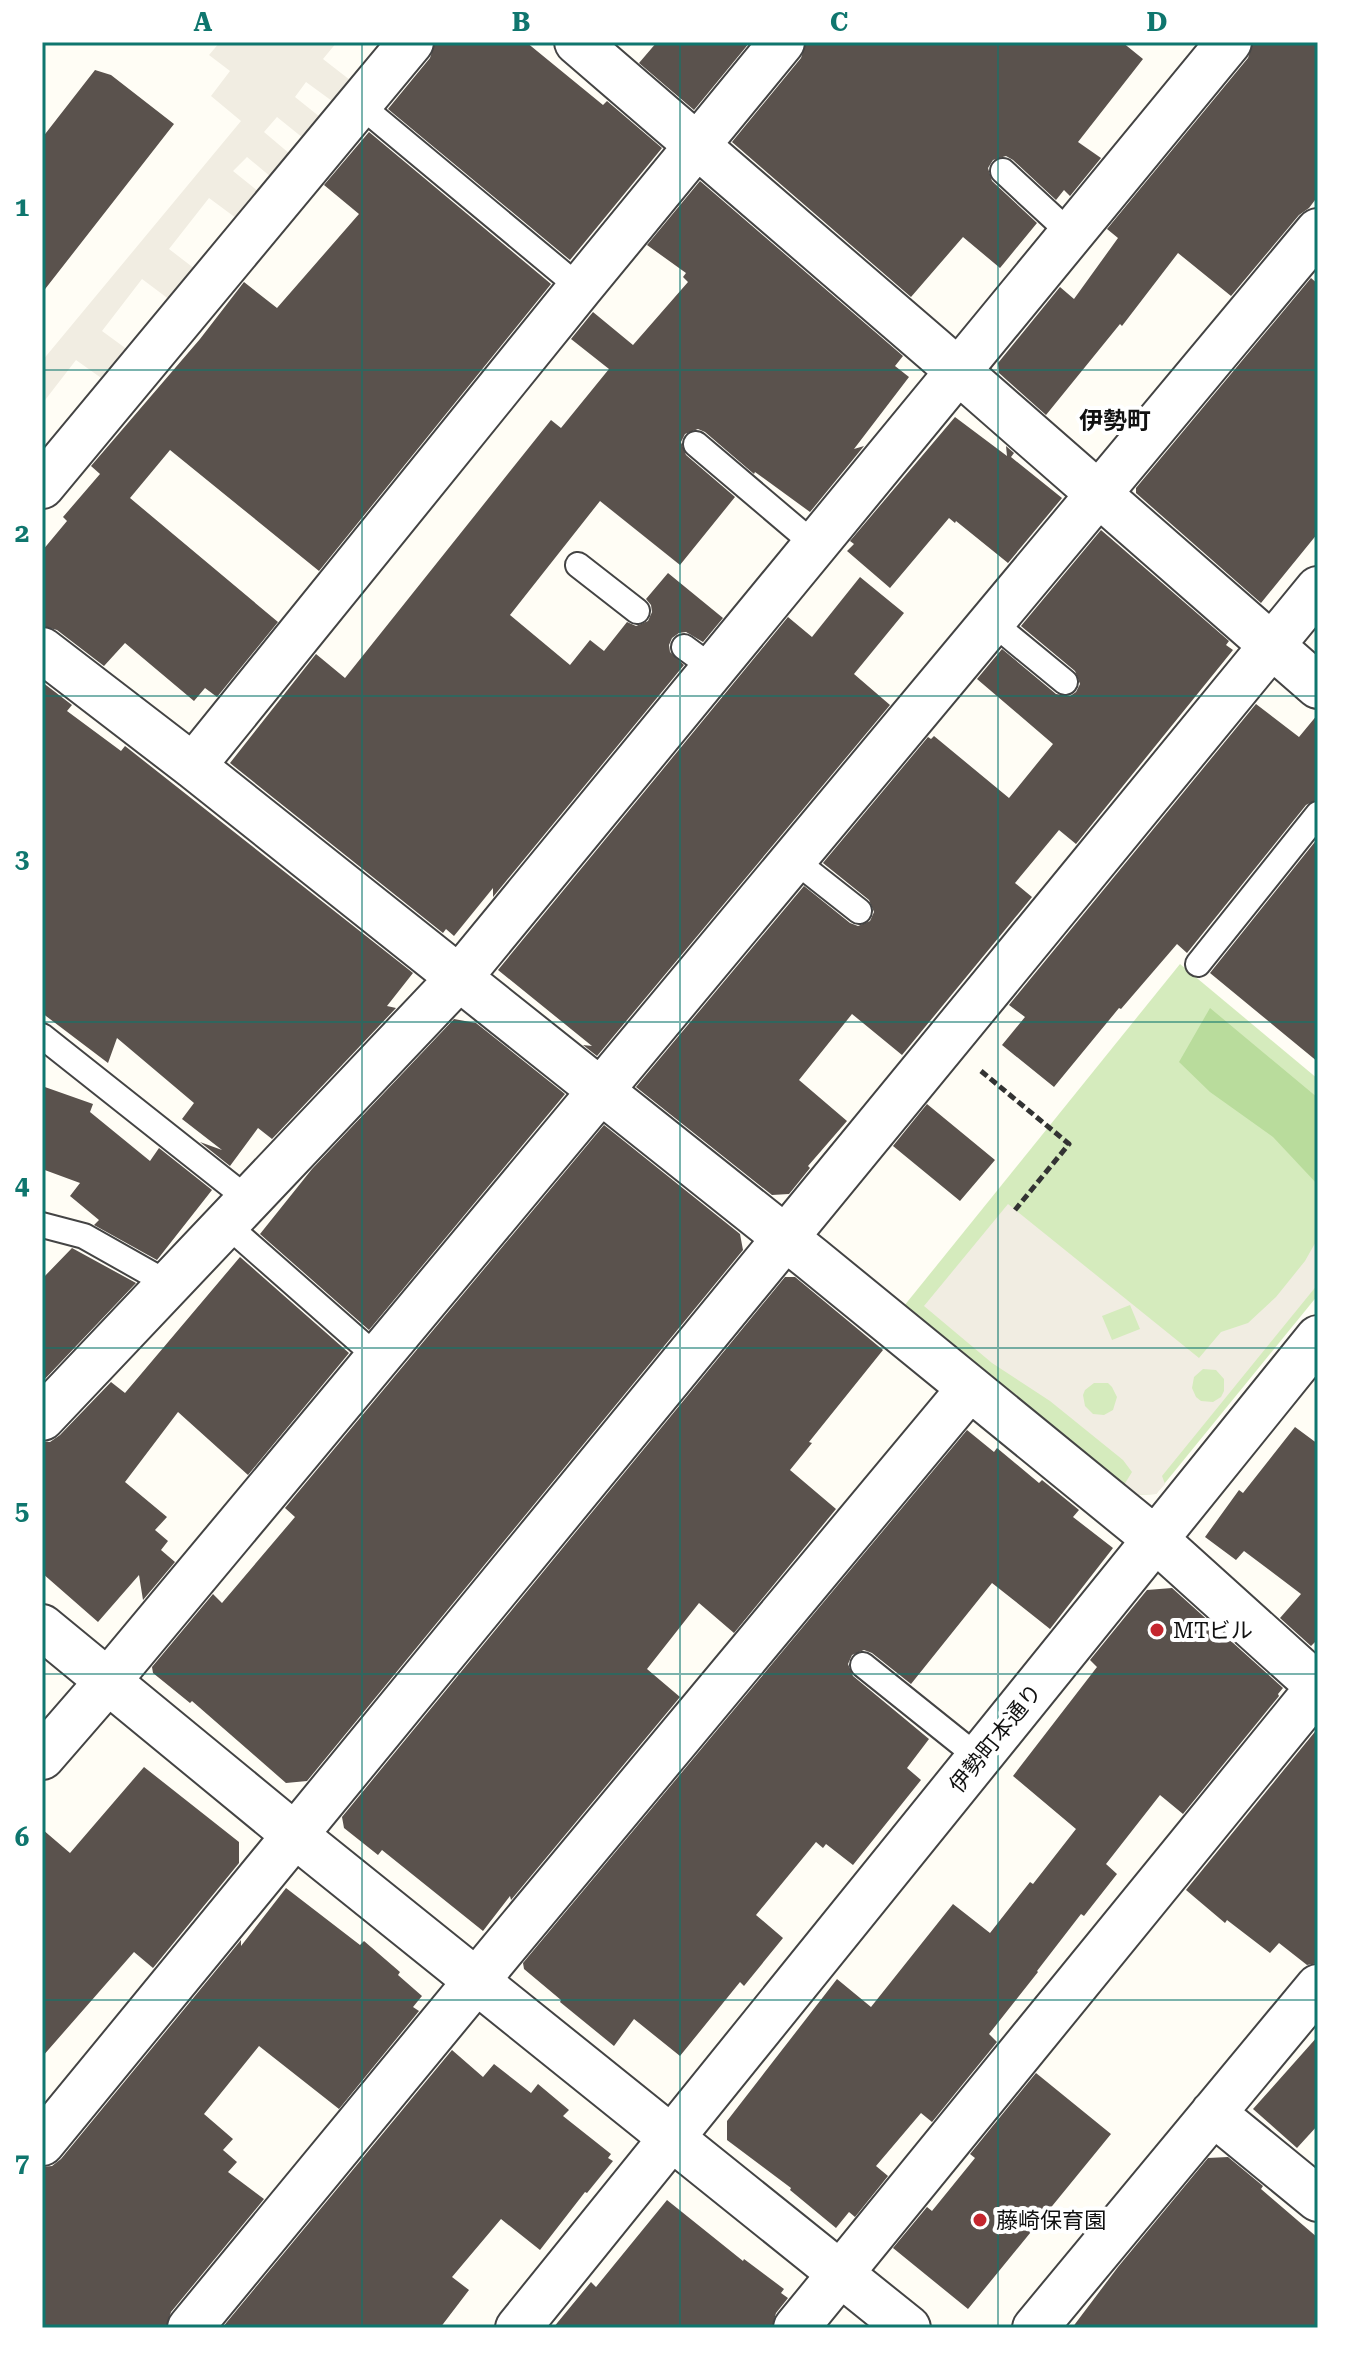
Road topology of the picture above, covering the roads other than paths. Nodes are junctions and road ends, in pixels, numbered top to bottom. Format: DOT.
graph roads {
  1 [pos="411,42"];
  2 [pos="577,42"];
  3 [pos="782,42"];
  4 [pos="1229,42"];
  5 [pos="359,104"];
  6 [pos="697,147"];
  7 [pos="1003,171"];
  8 [pos="1318,231"];
  9 [pos="1071,234"];
  10 [pos="580,288"];
  11 [pos="959,372"];
  12 [pos="696,444"];
  13 [pos="42,486"];
  14 [pos="1099,494"];
  15 [pos="815,545"];
  16 [pos="578,565"];
  17 [pos="1318,589"];
  18 [pos="637,611"];
  19 [pos="992,622"];
  20 [pos="1271,646"];
  21 [pos="42,650"];
  22 [pos="1065,682"];
  23 [pos="1318,686"];
  24 [pos="193,766"];
  25 [pos="1318,814"];
  26 [pos="793,859"];
  27 [pos="859,911"];
  28 [pos="1198,964"];
  29 [pos="458,979"];
  30 [pos="42,1036"];
  31 [pos="600,1091"];
  32 [pos="238,1212"];
  33 [pos="42,1225"];
  34 [pos="786,1238"];
  35 [pos="169,1284"];
  36 [pos="1318,1338"];
  37 [pos="377,1357"];
  38 [pos="970,1388"];
  39 [pos="42,1418"];
  40 [pos="1155,1539"];
  41 [pos="42,1627"];
  42 [pos="863,1665"];
  43 [pos="108,1681"];
  44 [pos="1318,1687"];
  45 [pos="42,1757"];
  46 [pos="979,1758"];
  47 [pos="296,1836"];
  48 [pos="477,1981"];
  49 [pos="1318,1987"];
  50 [pos="1213,2113"];
  51 [pos="672,2138"];
  52 [pos="42,2143"];
  53 [pos="1318,2199"];
  54 [pos="840,2274"];
  55 [pos="190,2328"];
  56 [pos="518,2328"];
  57 [pos="796,2328"];
  58 [pos="908,2328"];
  59 [pos="1035,2328"];
  1 -- 5 [label="street"];
  2 -- 6 [label="street"];
  3 -- 6 [label="street"];
  4 -- 9 [label="street"];
  5 -- 10 [label="lane"];
  5 -- 13 [label="street"];
  6 -- 10 [label="street"];
  6 -- 11 [label="street"];
  7 -- 9 [label="lane"];
  8 -- 14 [label="street"];
  9 -- 11 [label="street"];
  10 -- 24 [label="street"];
  11 -- 14 [label="street"];
  11 -- 15 [label="street"];
  12 -- 15 [label="lane"];
  14 -- 19 [label="street"];
  14 -- 20 [label="street"];
  15 -- 29 [label="street"];
  16 -- 18 [label="lane"];
  17 -- 20 [label="street"];
  19 -- 22 [label="lane"];
  19 -- 26 [label="street"];
  20 -- 23 [label="street"];
  20 -- 34 [label="street"];
  21 -- 24 [label="street"];
  24 -- 29 [label="street"];
  25 -- 28 [label="lane"];
  26 -- 27 [label="lane"];
  26 -- 31 [label="street"];
  29 -- 31 [label="street"];
  29 -- 32 [label="street"];
  30 -- 32 [label="lane"];
  31 -- 34 [label="street"];
  31 -- 37 [label="street"];
  32 -- 35 [label="street"];
  32 -- 37 [label="lane"];
  33 -- 35 [label="lane"];
  34 -- 38 [label="street"];
  34 -- 47 [label="street"];
  35 -- 39 [label="street"];
  36 -- 40 [label="street, 伊勢町本通り"];
  37 -- 43 [label="street"];
  38 -- 40 [label="street"];
  38 -- 48 [label="street"];
  40 -- 44 [label="street"];
  40 -- 46 [label="street, 伊勢町本通り"];
  41 -- 43 [label="street"];
  42 -- 46 [label="lane"];
  43 -- 45 [label="street"];
  43 -- 47 [label="street"];
  44 -- 54 [label="street"];
  46 -- 51 [label="street, 伊勢町本通り"];
  47 -- 48 [label="street"];
  47 -- 52 [label="street"];
  48 -- 51 [label="street"];
  48 -- 55 [label="street"];
  49 -- 50 [label="street"];
  50 -- 53 [label="street"];
  50 -- 59 [label="street"];
  51 -- 54 [label="street"];
  51 -- 56 [label="street, 伊勢町本通り"];
  54 -- 57 [label="street"];
  54 -- 58 [label="street"];
}
